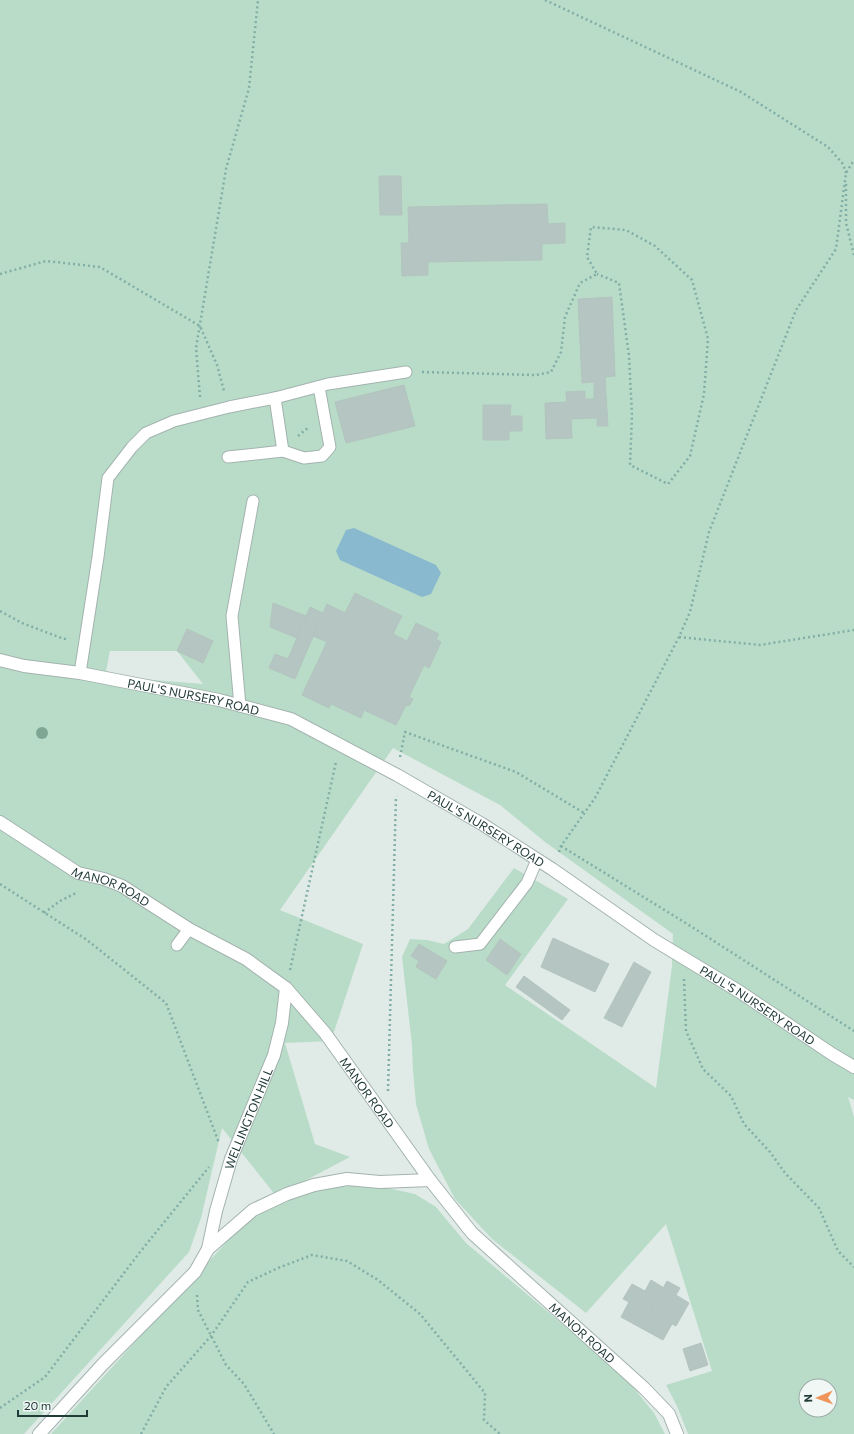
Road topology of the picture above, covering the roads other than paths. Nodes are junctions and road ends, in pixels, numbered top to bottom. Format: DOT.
graph roads {
  1 [pos="406,372"];
  2 [pos="319,386"];
  3 [pos="275,398"];
  4 [pos="282,448"];
  5 [pos="228,457"];
  6 [pos="253,501"];
  7 [pos="0,660"];
  8 [pos="80,673"];
  9 [pos="240,706"];
  10 [pos="0,822"];
  11 [pos="538,860"];
  12 [pos="189,929"];
  13 [pos="178,945"];
  14 [pos="455,947"];
  15 [pos="286,988"];
  16 [pos="854,1067"];
  17 [pos="430,1180"];
  18 [pos="208,1249"];
  19 [pos="39,1434"];
  20 [pos="677,1434"];
  1 -- 2 [label="lane"];
  2 -- 3 [label="lane"];
  2 -- 4 [label="lane"];
  3 -- 4 [label="lane"];
  3 -- 8 [label="lane"];
  4 -- 5 [label="lane"];
  6 -- 9 [label="lane"];
  7 -- 8 [label="street, PAUL'S NURSERY ROAD"];
  8 -- 9 [label="street, PAUL'S NURSERY ROAD"];
  9 -- 11 [label="street, PAUL'S NURSERY ROAD"];
  10 -- 12 [label="street, MANOR ROAD"];
  11 -- 14 [label="lane"];
  11 -- 16 [label="street, PAUL'S NURSERY ROAD"];
  12 -- 13 [label="lane"];
  12 -- 15 [label="street, MANOR ROAD"];
  15 -- 17 [label="street, MANOR ROAD"];
  15 -- 18 [label="street, WELLINGTON HILL"];
  17 -- 18 [label="street, WELLINGTON HILL"];
  17 -- 20 [label="street, MANOR ROAD"];
  18 -- 19 [label="street, WELLINGTON HILL"];
}
